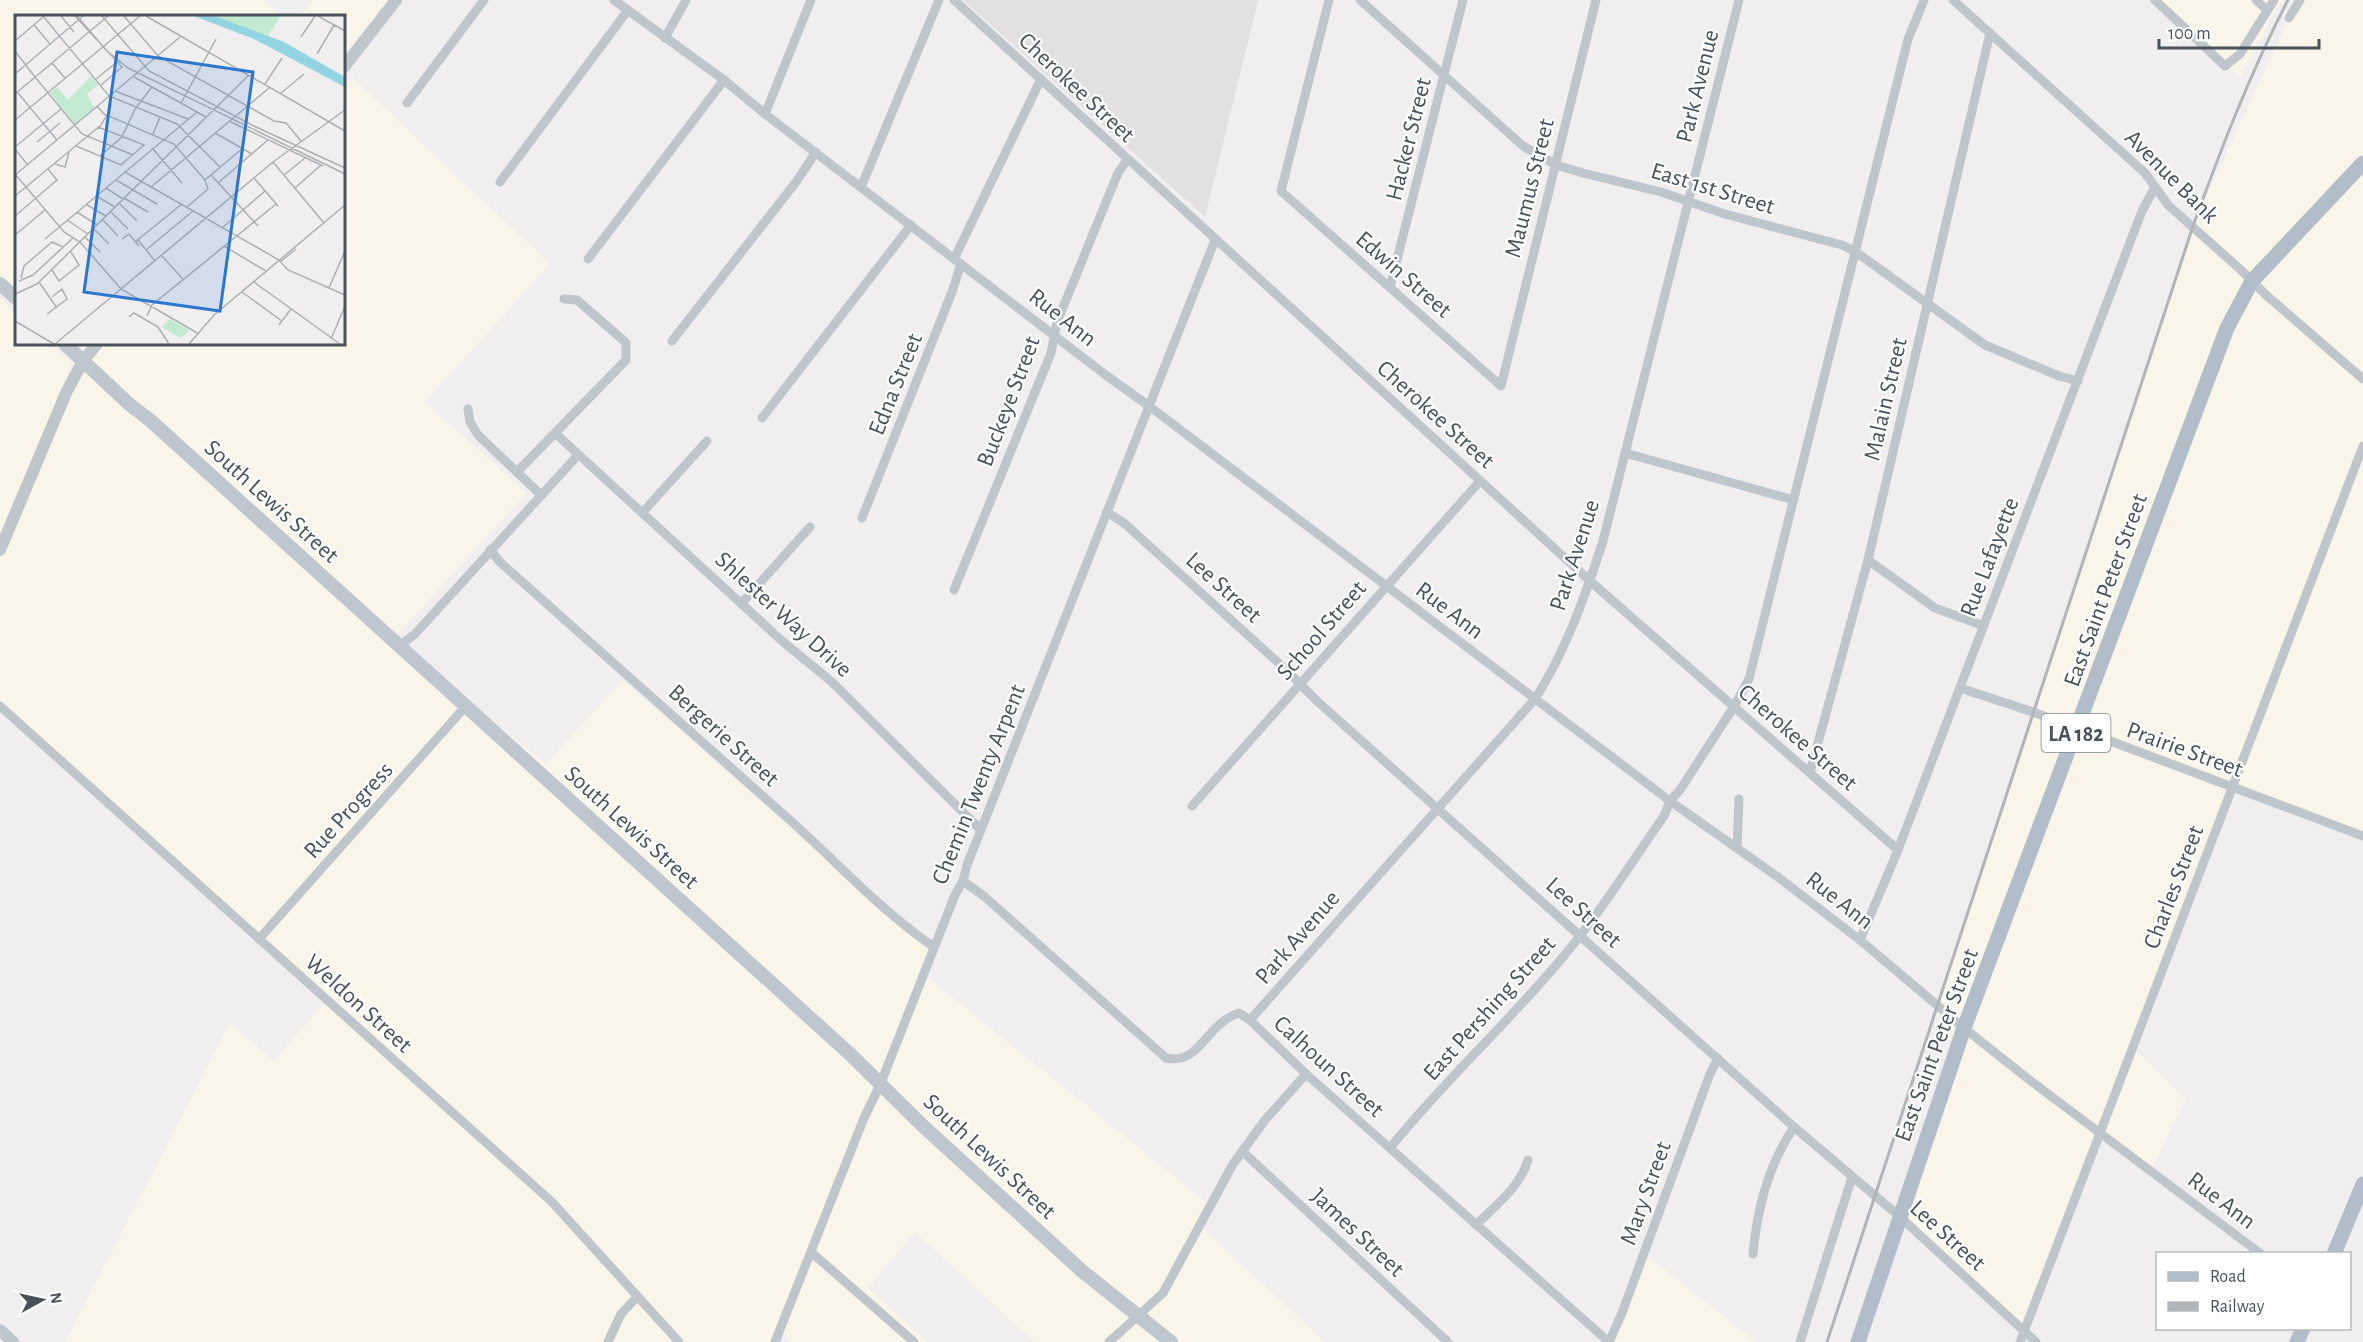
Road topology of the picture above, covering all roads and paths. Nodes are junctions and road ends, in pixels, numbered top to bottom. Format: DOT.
graph roads {
  1 [pos="396,0"];
  2 [pos="484,0"];
  3 [pos="614,0"];
  4 [pos="686,0"];
  5 [pos="811,0"];
  6 [pos="939,0"];
  7 [pos="954,0"];
  8 [pos="1329,0"];
  9 [pos="1360,0"];
  10 [pos="1463,0"];
  11 [pos="1596,0"];
  12 [pos="1738,0"];
  13 [pos="1924,0"];
  14 [pos="1953,0"];
  15 [pos="2155,0"];
  16 [pos="2256,0"];
  17 [pos="2274,0"];
  18 [pos="2300,0"];
  19 [pos="628,10"];
  20 [pos="2267,10"];
  21 [pos="2289,18"];
  22 [pos="1990,33"];
  23 [pos="665,38"];
  24 [pos="345,66"];
  25 [pos="1444,76"];
  26 [pos="1041,79"];
  27 [pos="724,80"];
  28 [pos="407,103"];
  29 [pos="765,114"];
  30 [pos="816,152"];
  31 [pos="1127,160"];
  32 [pos="2363,163"];
  33 [pos="1557,165"];
  34 [pos="500,182"];
  35 [pos="861,187"];
  36 [pos="2155,187"];
  37 [pos="1689,202"];
  38 [pos="911,225"];
  39 [pos="1215,240"];
  40 [pos="1856,252"];
  41 [pos="588,259"];
  42 [pos="958,261"];
  43 [pos="2252,281"];
  44 [pos="0,284"];
  45 [pos="1390,287"];
  46 [pos="15,297"];
  47 [pos="564,299"];
  48 [pos="1926,304"];
  49 [pos="1054,335"];
  50 [pos="672,341"];
  51 [pos="66,345"];
  52 [pos="97,345"];
  53 [pos="83,361"];
  54 [pos="2363,379"];
  55 [pos="2078,381"];
  56 [pos="1501,386"];
  57 [pos="1149,406"];
  58 [pos="468,409"];
  59 [pos="762,418"];
  60 [pos="555,433"];
  61 [pos="707,441"];
  62 [pos="2363,446"];
  63 [pos="1625,453"];
  64 [pos="578,454"];
  65 [pos="517,472"];
  66 [pos="1480,481"];
  67 [pos="540,495"];
  68 [pos="1794,500"];
  69 [pos="1107,512"];
  70 [pos="642,513"];
  71 [pos="862,518"];
  72 [pos="810,527"];
  73 [pos="0,550"];
  74 [pos="490,550"];
  75 [pos="1868,560"];
  76 [pos="1590,581"];
  77 [pos="1386,585"];
  78 [pos="954,590"];
  79 [pos="741,604"];
  80 [pos="1984,626"];
  81 [pos="399,646"];
  82 [pos="1300,684"];
  83 [pos="1960,688"];
  84 [pos="1535,699"];
  85 [pos="0,706"];
  86 [pos="465,707"];
  87 [pos="1733,708"];
  88 [pos="2077,730"];
  89 [pos="1810,772"];
  90 [pos="2232,788"];
  91 [pos="1739,799"];
  92 [pos="1670,801"];
  93 [pos="1192,806"];
  94 [pos="1438,808"];
  95 [pos="981,830"];
  96 [pos="2363,836"];
  97 [pos="1737,848"];
  98 [pos="1898,850"];
  99 [pos="963,881"];
  100 [pos="1580,934"];
  101 [pos="259,939"];
  102 [pos="1860,940"];
  103 [pos="934,947"];
  104 [pos="1250,1020"];
  105 [pos="1964,1028"];
  106 [pos="1718,1058"];
  107 [pos="1306,1074"];
  108 [pos="880,1085"];
  109 [pos="1794,1127"];
  110 [pos="2100,1132"];
  111 [pos="1390,1148"];
  112 [pos="1242,1151"];
  113 [pos="1528,1160"];
  114 [pos="1852,1177"];
  115 [pos="2363,1184"];
  116 [pos="1899,1216"];
  117 [pos="1476,1225"];
  118 [pos="811,1252"];
  119 [pos="2257,1252"];
  120 [pos="2335,1252"];
  121 [pos="1753,1254"];
  122 [pos="637,1297"];
  123 [pos="1138,1316"];
  124 [pos="2024,1331"];
  125 [pos="608,1342"];
  126 [pos="679,1342"];
  127 [pos="775,1342"];
  128 [pos="914,1342"];
  129 [pos="1109,1342"];
  130 [pos="1171,1342"];
  131 [pos="1448,1342"];
  132 [pos="1609,1342"];
  133 [pos="1800,1342"];
  134 [pos="1858,1342"];
  135 [pos="2020,1342"];
  136 [pos="2036,1342"];
  1 -- 24 [label="street"];
  2 -- 28 [label="street"];
  3 -- 19 [label="street, Rue Ann"];
  4 -- 23 [label="street"];
  5 -- 29 [label="street"];
  6 -- 35 [label="street"];
  7 -- 26 [label="street, Cherokee Street"];
  8 -- 45 [label="street, Edwin Street"];
  9 -- 25 [label="street, East 1st Street"];
  10 -- 25 [label="street, Hacker Street"];
  11 -- 33 [label="street, Maumus Street"];
  12 -- 37 [label="street, Park Avenue"];
  13 -- 40 [label="street, East Pershing Street"];
  14 -- 22 [label="street, Avenue Bank"];
  15 -- 20 [label="street"];
  16 -- 20 [label="street"];
  17 -- 20 [label="street"];
  18 -- 21 [label="street"];
  19 -- 23 [label="street, Rue Ann"];
  19 -- 34 [label="street"];
  22 -- 36 [label="street, Avenue Bank"];
  22 -- 48 [label="street, Malain Street"];
  23 -- 27 [label="street, Rue Ann"];
  25 -- 33 [label="street, East 1st Street"];
  25 -- 45 [label="street, Hacker Street"];
  26 -- 31 [label="street, Cherokee Street"];
  26 -- 42 [label="street, Edna Street"];
  27 -- 29 [label="street, Rue Ann"];
  27 -- 41 [label="street"];
  29 -- 30 [label="street, Rue Ann"];
  30 -- 35 [label="street, Rue Ann"];
  30 -- 50 [label="street"];
  31 -- 39 [label="street, Cherokee Street"];
  31 -- 49 [label="street, Buckeye Street"];
  32 -- 43 [label="main road, East Saint Peter Street / LA 182"];
  33 -- 37 [label="street, East 1st Street"];
  33 -- 56 [label="street, Maumus Street"];
  35 -- 38 [label="street, Rue Ann"];
  36 -- 43 [label="street, Avenue Bank"];
  36 -- 55 [label="street, Rue Lafayette"];
  37 -- 40 [label="street, East 1st Street"];
  37 -- 63 [label="street, Park Avenue"];
  38 -- 42 [label="street, Rue Ann"];
  38 -- 59 [label="street"];
  39 -- 57 [label="street, Chemin Twenty Arpent"];
  39 -- 66 [label="street, Cherokee Street"];
  40 -- 48 [label="street, East 1st Street"];
  40 -- 68 [label="street, East Pershing Street"];
  42 -- 49 [label="street, Rue Ann"];
  42 -- 71 [label="street, Edna Street"];
  43 -- 54 [label="street, Avenue Bank"];
  43 -- 88 [label="main road, East Saint Peter Street / LA 182"];
  44 -- 46 [label="main road"];
  45 -- 56 [label="street, Edwin Street"];
  47 -- 60 [label="street"];
  48 -- 55 [label="street, East 1st Street"];
  48 -- 75 [label="street, Malain Street"];
  49 -- 57 [label="street, Rue Ann"];
  49 -- 78 [label="street, Buckeye Street"];
  51 -- 53 [label="main road, South Lewis Street"];
  52 -- 53 [label="street"];
  53 -- 73 [label="street"];
  53 -- 81 [label="main road, South Lewis Street"];
  55 -- 80 [label="street, Rue Lafayette"];
  57 -- 69 [label="street, Chemin Twenty Arpent"];
  57 -- 77 [label="street, Rue Ann"];
  58 -- 65 [label="street"];
  60 -- 64 [label="street, Shlester Way Drive"];
  60 -- 65 [label="street"];
  61 -- 70 [label="street"];
  62 -- 90 [label="street, Charles Street"];
  63 -- 68 [label="street"];
  63 -- 76 [label="street, Park Avenue"];
  64 -- 67 [label="street"];
  64 -- 70 [label="street, Shlester Way Drive"];
  65 -- 67 [label="street"];
  66 -- 76 [label="street, Cherokee Street"];
  66 -- 77 [label="street, School Street"];
  67 -- 74 [label="street"];
  68 -- 87 [label="street, East Pershing Street"];
  69 -- 82 [label="street, Lee Street"];
  69 -- 95 [label="street, Chemin Twenty Arpent"];
  70 -- 79 [label="street, Shlester Way Drive"];
  72 -- 79 [label="street"];
  74 -- 81 [label="street"];
  74 -- 103 [label="street, Bergerie Street"];
  75 -- 80 [label="street"];
  75 -- 89 [label="street, Malain Street"];
  76 -- 84 [label="street, Park Avenue"];
  76 -- 87 [label="street, Cherokee Street"];
  77 -- 82 [label="street, School Street"];
  77 -- 84 [label="street, Rue Ann"];
  79 -- 95 [label="street, Shlester Way Drive"];
  80 -- 83 [label="street, Rue Lafayette"];
  81 -- 86 [label="main road, South Lewis Street"];
  82 -- 93 [label="street, School Street"];
  82 -- 94 [label="street, Lee Street"];
  83 -- 88 [label="street, Prairie Street"];
  83 -- 98 [label="street, Rue Lafayette"];
  84 -- 92 [label="street, Rue Ann"];
  84 -- 94 [label="street, Park Avenue"];
  85 -- 101 [label="street, Weldon Street"];
  86 -- 101 [label="street, Rue Progress"];
  86 -- 108 [label="main road, South Lewis Street"];
  87 -- 89 [label="street, Cherokee Street"];
  87 -- 92 [label="street, East Pershing Street"];
  88 -- 90 [label="street, Prairie Street"];
  88 -- 105 [label="main road, East Saint Peter Street / LA 182"];
  89 -- 98 [label="street, Cherokee Street"];
  90 -- 96 [label="street, Prairie Street"];
  90 -- 110 [label="street, Charles Street"];
  91 -- 97 [label="street"];
  92 -- 97 [label="street, Rue Ann"];
  92 -- 100 [label="street, East Pershing Street"];
  94 -- 100 [label="street, Lee Street"];
  94 -- 104 [label="street, Park Avenue"];
  95 -- 99 [label="street, Chemin Twenty Arpent"];
  97 -- 102 [label="street, Rue Ann"];
  98 -- 102 [label="street, Rue Lafayette"];
  99 -- 103 [label="street, Chemin Twenty Arpent"];
  99 -- 104 [label="street, Calhoun Street"];
  100 -- 106 [label="street, Lee Street"];
  100 -- 111 [label="street, East Pershing Street"];
  101 -- 122 [label="street, Weldon Street"];
  102 -- 105 [label="street, Rue Ann"];
  103 -- 108 [label="street, Chemin Twenty Arpent"];
  104 -- 107 [label="street, Calhoun Street"];
  105 -- 110 [label="street, Rue Ann"];
  105 -- 116 [label="main road, East Saint Peter Street / LA 182"];
  106 -- 109 [label="street, Lee Street"];
  106 -- 132 [label="street, Mary Street"];
  107 -- 111 [label="street, Calhoun Street"];
  107 -- 112 [label="street"];
  108 -- 118 [label="street, Chemin Twenty Arpent"];
  108 -- 123 [label="main road, South Lewis Street"];
  109 -- 114 [label="street, Lee Street"];
  109 -- 121 [label="street"];
  110 -- 119 [label="street, Rue Ann"];
  110 -- 124 [label="street, Charles Street"];
  111 -- 117 [label="street, Calhoun Street"];
  112 -- 123 [label="street"];
  112 -- 131 [label="street, James Street"];
  113 -- 117 [label="street"];
  114 -- 116 [label="street, Lee Street"];
  114 -- 133 [label="street"];
  115 -- 120 [label="main road"];
  116 -- 124 [label="street, Lee Street"];
  116 -- 134 [label="main road, East Saint Peter Street / LA 182"];
  117 -- 132 [label="street, Calhoun Street"];
  118 -- 127 [label="street, Chemin Twenty Arpent"];
  118 -- 128 [label="street"];
  122 -- 125 [label="street"];
  122 -- 126 [label="street, Weldon Street"];
  123 -- 129 [label="street"];
  123 -- 130 [label="main road, South Lewis Street"];
  124 -- 135 [label="street, Charles Street"];
  124 -- 136 [label="street, Lee Street"];
}
